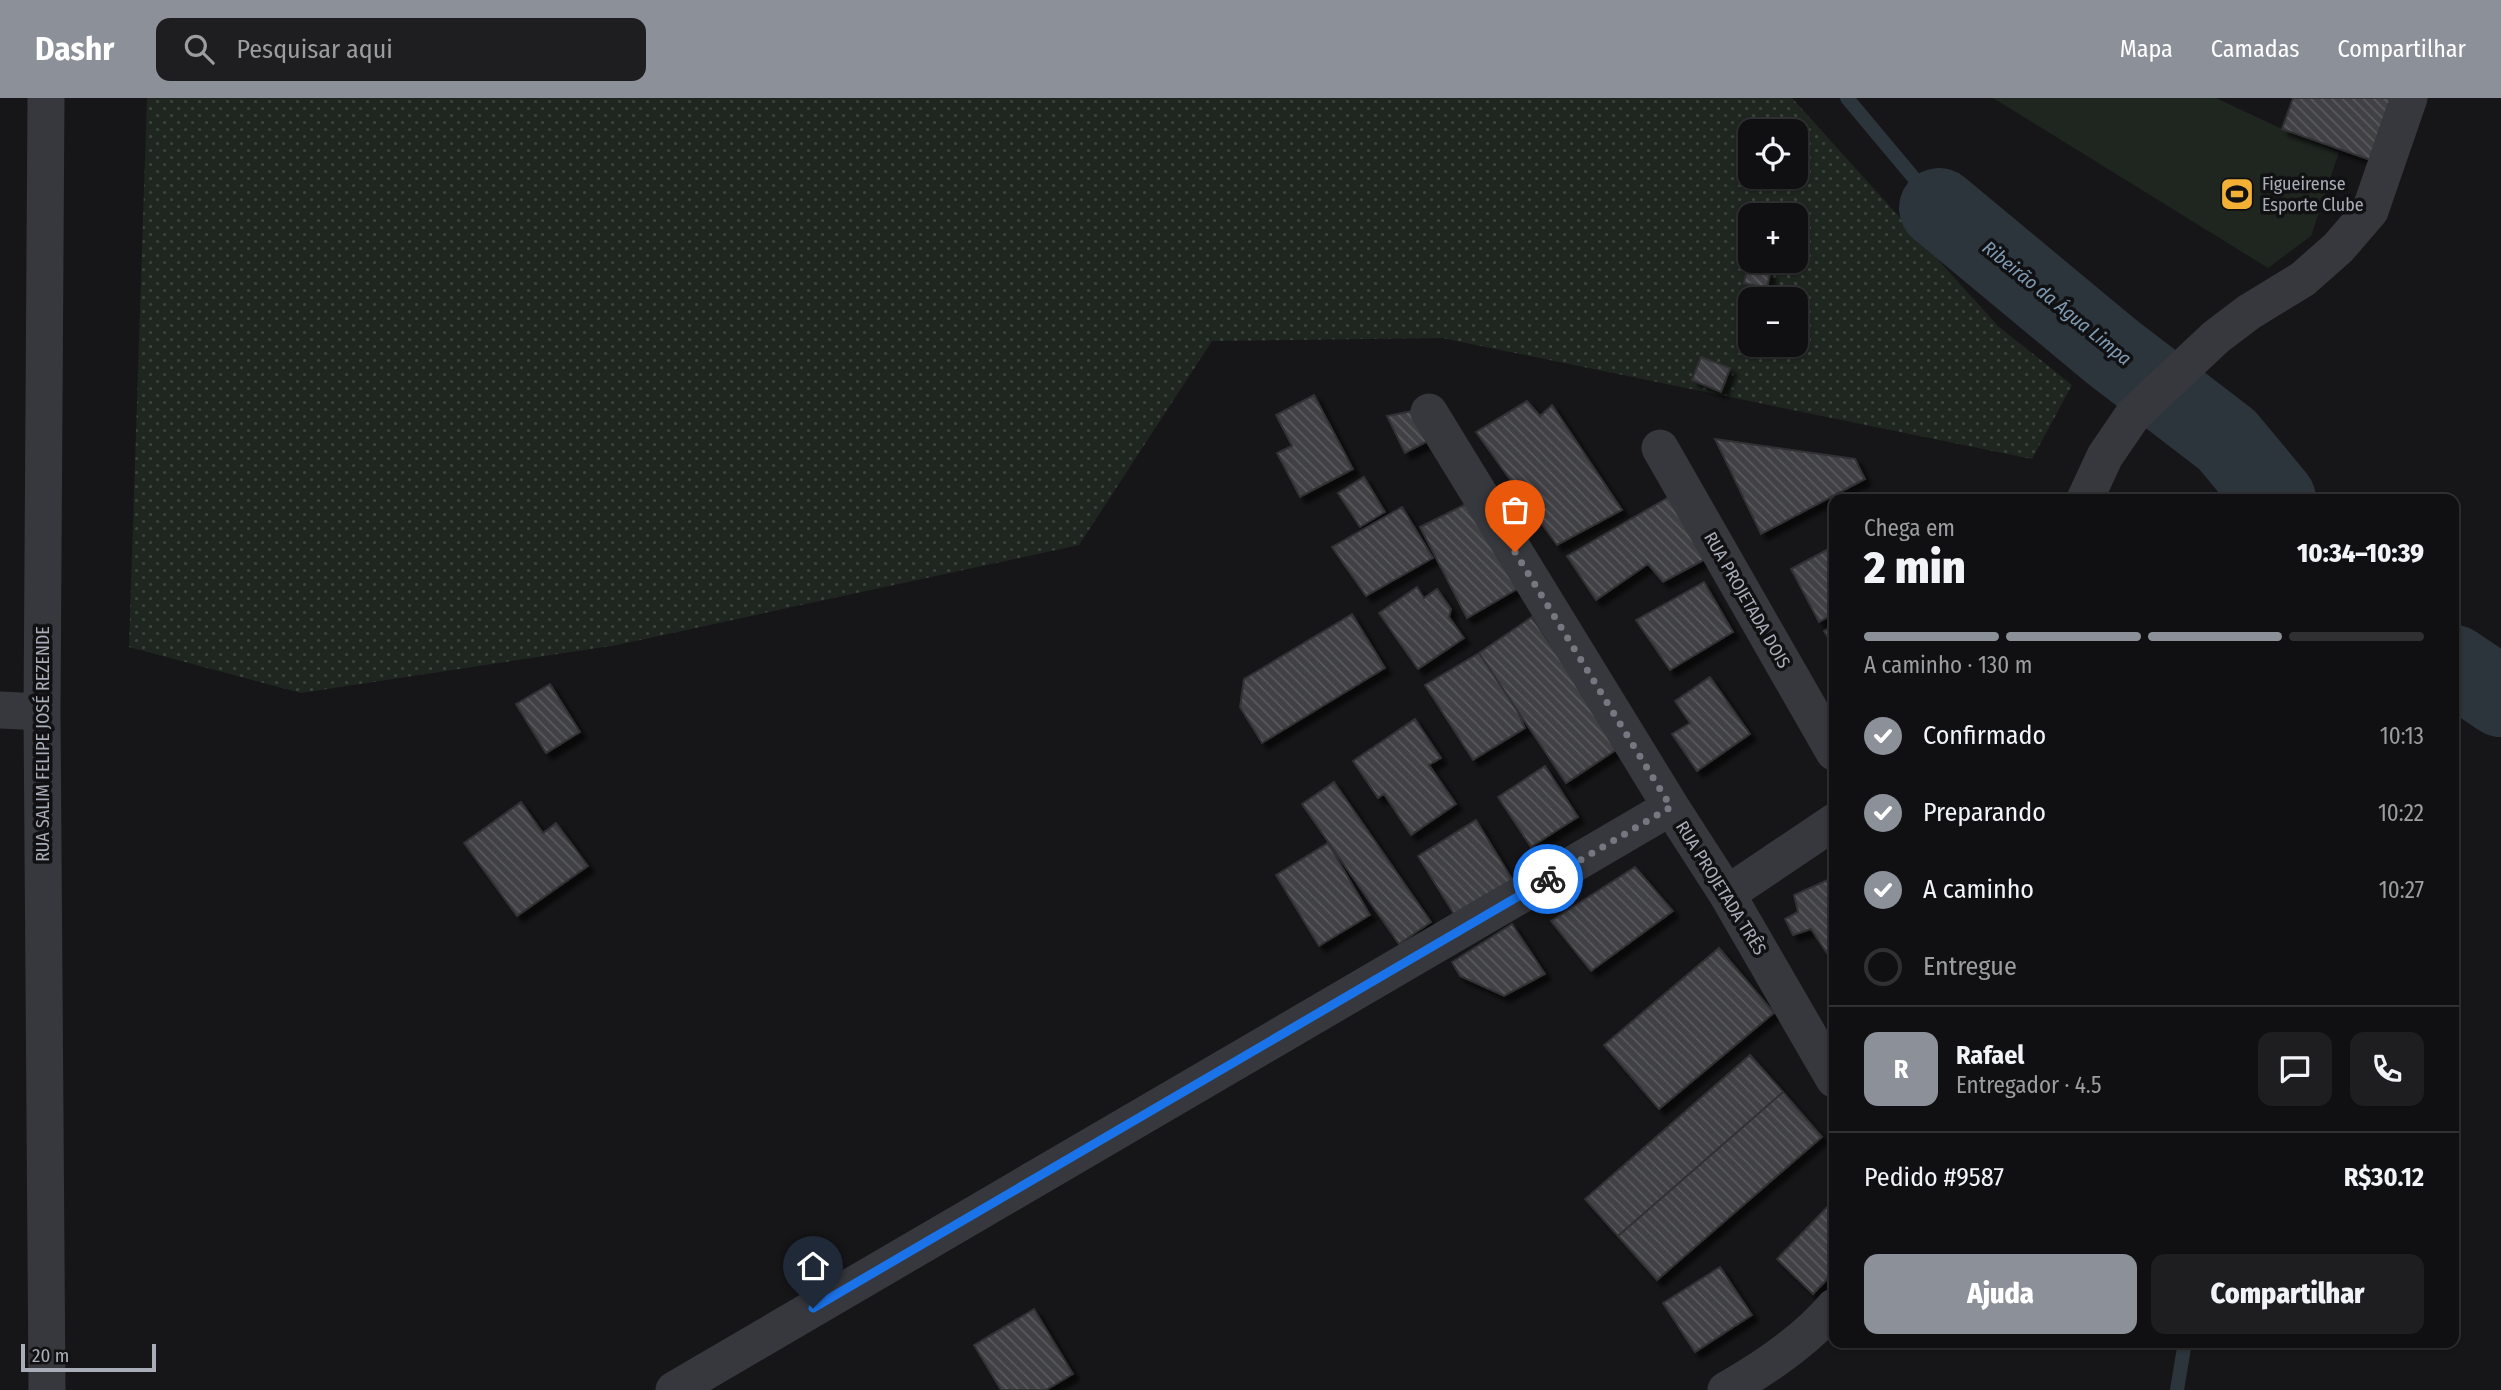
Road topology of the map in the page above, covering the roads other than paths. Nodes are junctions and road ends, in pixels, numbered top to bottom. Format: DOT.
graph roads {
  1 [pos="46,98"];
  2 [pos="2409,98"];
  3 [pos="1430,412"];
  4 [pos="1660,448"];
  5 [pos="2087,494"];
  6 [pos="0,710"];
  7 [pos="42,712"];
  8 [pos="1829,743"];
  9 [pos="1671,807"];
  10 [pos="1829,825"];
  11 [pos="1727,894"];
  12 [pos="1829,1070"];
  13 [pos="1829,1313"];
  14 [pos="47,1390"];
  15 [pos="674,1390"];
  16 [pos="1726,1390"];
  1 -- 7 [label="street, RUA SALIM FELIPE JOSÉ REZENDE"];
  2 -- 5 [label="street"];
  3 -- 9 [label="street, RUA PROJETADA TRÊS"];
  4 -- 8 [label="street, RUA PROJETADA DOIS"];
  6 -- 7 [label="street"];
  7 -- 14 [label="street, RUA SALIM FELIPE JOSÉ REZENDE"];
  9 -- 11 [label="street, RUA PROJETADA TRÊS"];
  9 -- 15 [label="street"];
  10 -- 11 [label="street"];
  11 -- 12 [label="street, RUA PROJETADA TRÊS"];
  13 -- 16 [label="street"];
}
